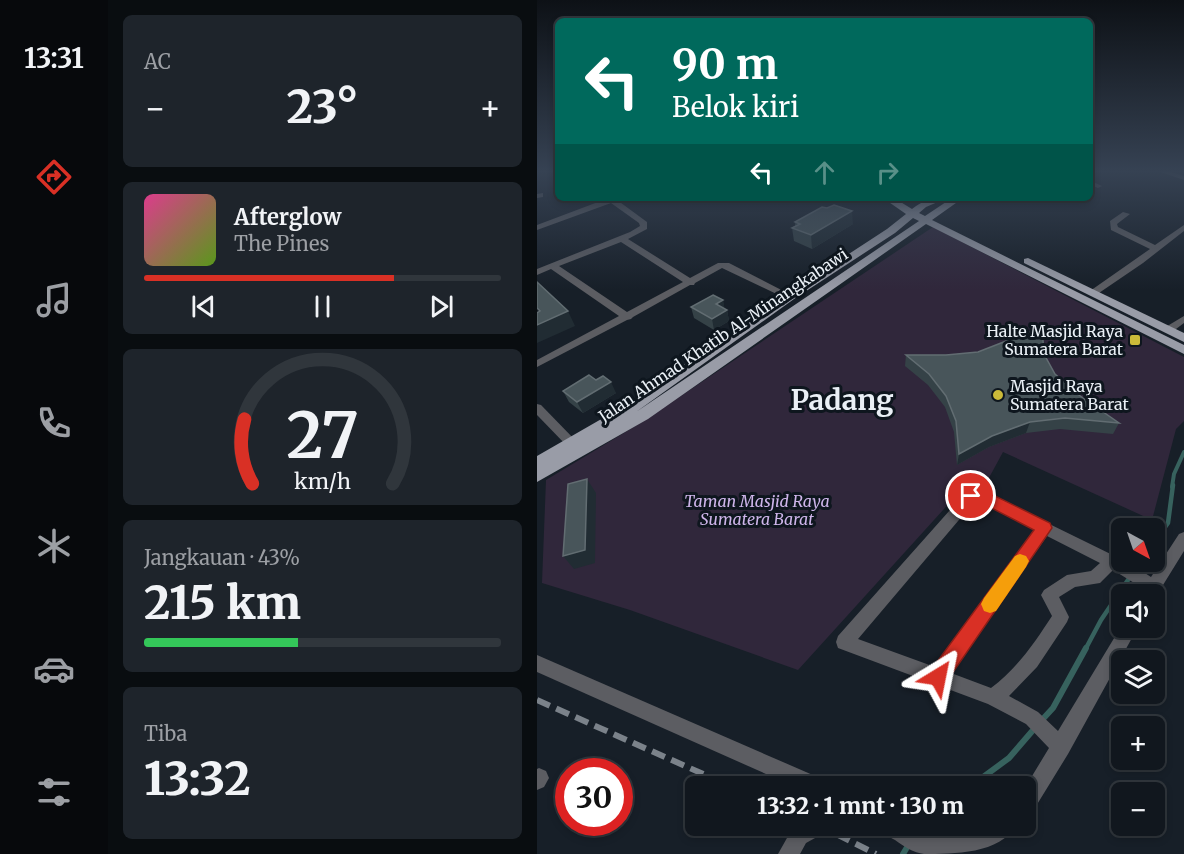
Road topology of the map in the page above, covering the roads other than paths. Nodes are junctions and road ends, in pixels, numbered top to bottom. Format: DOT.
graph roads {
  1 [pos="564,210"];
  2 [pos="585,210"];
  3 [pos="627,210"];
  4 [pos="907,210"];
  5 [pos="918,210"];
  6 [pos="932,210"];
  7 [pos="944,210"];
  8 [pos="913,214"];
  9 [pos="1126,214"];
  10 [pos="946,217"];
  11 [pos="564,218"];
  12 [pos="926,220"];
  13 [pos="1184,227"];
  14 [pos="537,228"];
  15 [pos="621,238"];
  16 [pos="1156,249"];
  17 [pos="552,266"];
  18 [pos="537,273"];
  19 [pos="691,283"];
  20 [pos="1093,293"];
  21 [pos="790,297"];
  22 [pos="628,317"];
  23 [pos="1184,319"];
  24 [pos="1168,330"];
  25 [pos="1184,338"];
  26 [pos="1184,350"];
  27 [pos="537,364"];
  28 [pos="699,370"];
  29 [pos="537,408"];
  30 [pos="571,444"];
  31 [pos="537,464"];
  32 [pos="537,476"];
  33 [pos="1044,528"];
  34 [pos="1184,538"];
  35 [pos="1111,562"];
  36 [pos="1111,569"];
  37 [pos="1130,572"];
  38 [pos="1145,584"];
  39 [pos="1155,584"];
  40 [pos="1123,638"];
  41 [pos="537,663"];
  42 [pos="938,677"];
  43 [pos="993,697"];
  44 [pos="1055,740"];
  45 [pos="792,776"];
  46 [pos="1036,782"];
  47 [pos="799,836"];
  48 [pos="910,836"];
  49 [pos="987,836"];
  50 [pos="788,854"];
  1 -- 11 [label="street"];
  2 -- 11 [label="street"];
  3 -- 15 [label="street"];
  4 -- 8 [label="main road"];
  5 -- 8 [label="main road, Jalan Ahmad Khatib Al-Minangkabawi"];
  6 -- 10 [label="main road"];
  7 -- 10 [label="main road, Jalan Ahmad Khatib Al-Minangkabawi"];
  8 -- 12 [label="main road"];
  8 -- 21 [label="main road, Jalan Ahmad Khatib Al-Minangkabawi"];
  9 -- 16 [label="street"];
  10 -- 12 [label="main road, Jalan Ahmad Khatib Al-Minangkabawi"];
  10 -- 20 [label="main road"];
  11 -- 14 [label="street"];
  12 -- 26 [label="main road"];
  12 -- 28 [label="main road, Jalan Ahmad Khatib Al-Minangkabawi"];
  13 -- 16 [label="street"];
  15 -- 17 [label="street"];
  15 -- 19 [label="street"];
  16 -- 20 [label="street"];
  17 -- 18 [label="street"];
  17 -- 22 [label="street"];
  19 -- 21 [label="street"];
  19 -- 22 [label="street"];
  20 -- 24 [label="main road"];
  21 -- 28 [label="main road, Jalan Ahmad Khatib Al-Minangkabawi"];
  22 -- 27 [label="street"];
  23 -- 24 [label="street"];
  24 -- 25 [label="main road"];
  28 -- 30 [label="main road, Jalan Ahmad Khatib Al-Minangkabawi"];
  28 -- 32 [label="main road, Jalan Ahmad Khatib Al-Minangkabawi"];
  29 -- 30 [label="street"];
  30 -- 31 [label="main road, Jalan Ahmad Khatib Al-Minangkabawi"];
  33 -- 35 [label="street"];
  33 -- 42 [label="street"];
  33 -- 42 [label="street"];
  34 -- 39 [label="street"];
  36 -- 43 [label="street"];
  37 -- 38 [label="street"];
  40 -- 44 [label="street"];
  41 -- 45 [label="street"];
  42 -- 43 [label="street"];
  43 -- 44 [label="street"];
  44 -- 46 [label="street"];
  47 -- 50 [label="street"];
  48 -- 49 [label="street"];
}
